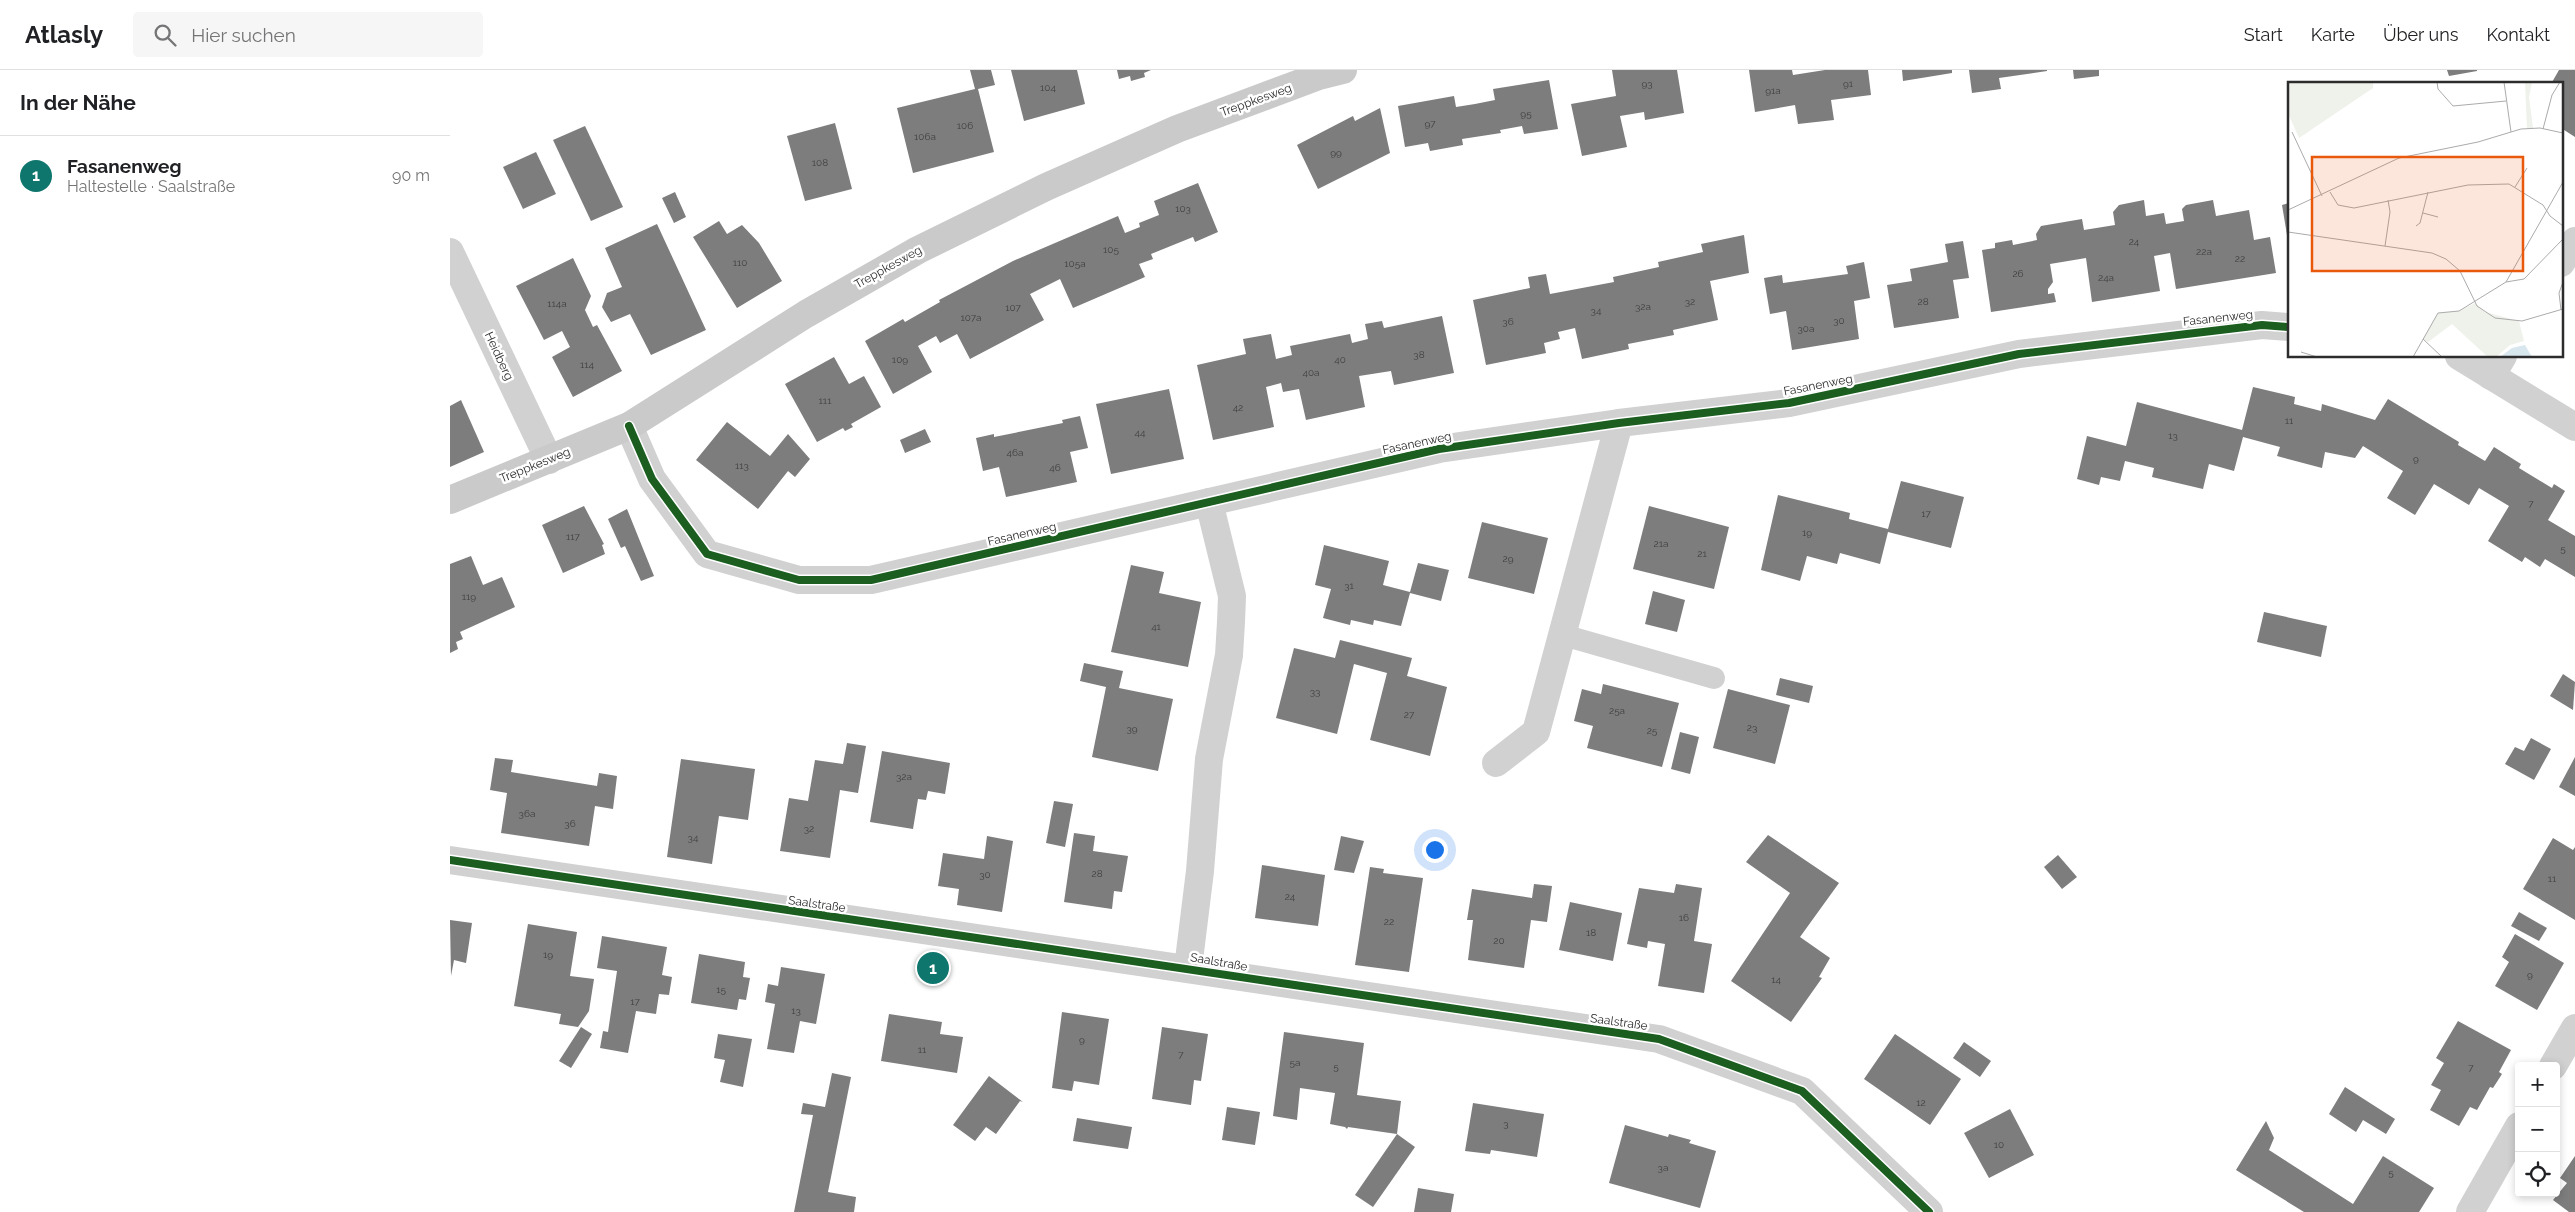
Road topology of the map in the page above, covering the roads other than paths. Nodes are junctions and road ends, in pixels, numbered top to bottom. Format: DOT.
graph roads {
  1 [pos="1343,70"];
  2 [pos="2575,241"];
  3 [pos="450,252"];
  4 [pos="2562,261"];
  5 [pos="2288,327"];
  6 [pos="2467,358"];
  7 [pos="2497,366"];
  8 [pos="1619,423"];
  9 [pos="629,426"];
  10 [pos="2575,427"];
  11 [pos="548,460"];
  12 [pos="450,500"];
  13 [pos="1210,502"];
  14 [pos="1563,635"];
  15 [pos="1714,678"];
  16 [pos="1496,763"];
  17 [pos="450,860"];
  18 [pos="1188,968"];
  19 [pos="2575,1028"];
  20 [pos="2555,1062"];
  21 [pos="2515,1133"];
  22 [pos="1929,1212"];
  23 [pos="2470,1212"];
  1 -- 9 [label="street, Treppkesweg"];
  2 -- 4 [label="street"];
  3 -- 11 [label="street, Heidberg"];
  5 -- 8 [label="street, Fasanenweg"];
  6 -- 7 [label="street"];
  7 -- 10 [label="street"];
  8 -- 13 [label="street, Fasanenweg"];
  8 -- 14 [label="street"];
  9 -- 11 [label="street, Treppkesweg"];
  9 -- 13 [label="street, Fasanenweg"];
  11 -- 12 [label="street, Treppkesweg"];
  13 -- 18 [label="street"];
  14 -- 15 [label="lane"];
  14 -- 16 [label="street"];
  17 -- 18 [label="street, Saalstraße"];
  18 -- 22 [label="street, Saalstraße"];
  19 -- 20 [label="street"];
  21 -- 23 [label="street"];
}
